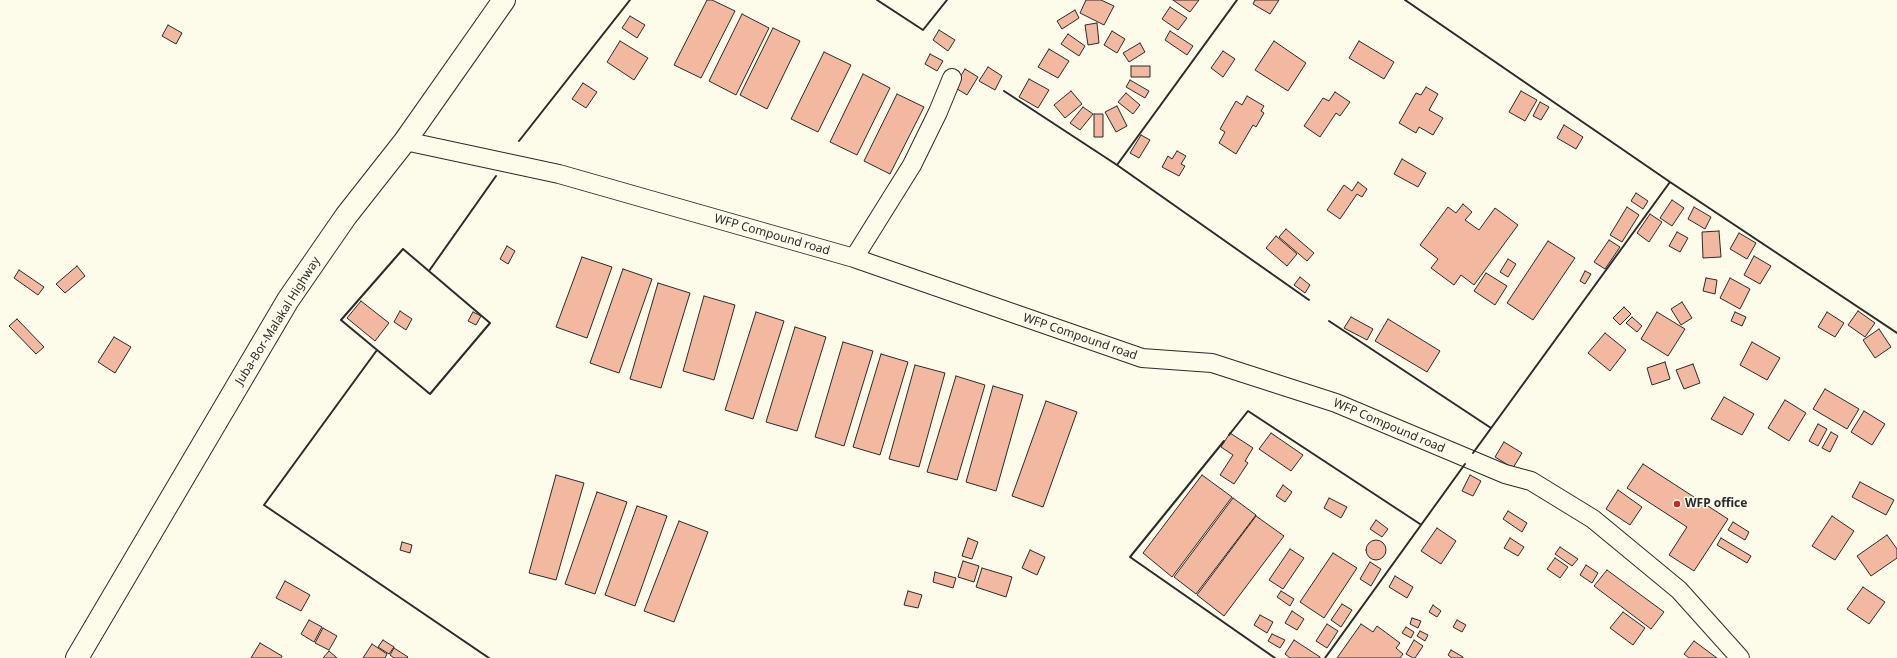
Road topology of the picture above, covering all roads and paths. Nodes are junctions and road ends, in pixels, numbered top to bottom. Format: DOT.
graph roads {
  1 [pos="504,0"];
  2 [pos="952,78"];
  3 [pos="405,141"];
  4 [pos="854,258"];
  5 [pos="77,658"];
  6 [pos="1740,658"];
  1 -- 3 [label="main road, Juba-Bor-Malakal Highway"];
  2 -- 4 [label="street"];
  3 -- 4 [label="street, WFP Compound road"];
  3 -- 5 [label="main road, Juba-Bor-Malakal Highway"];
  4 -- 6 [label="street, WFP Compound road"];
}
